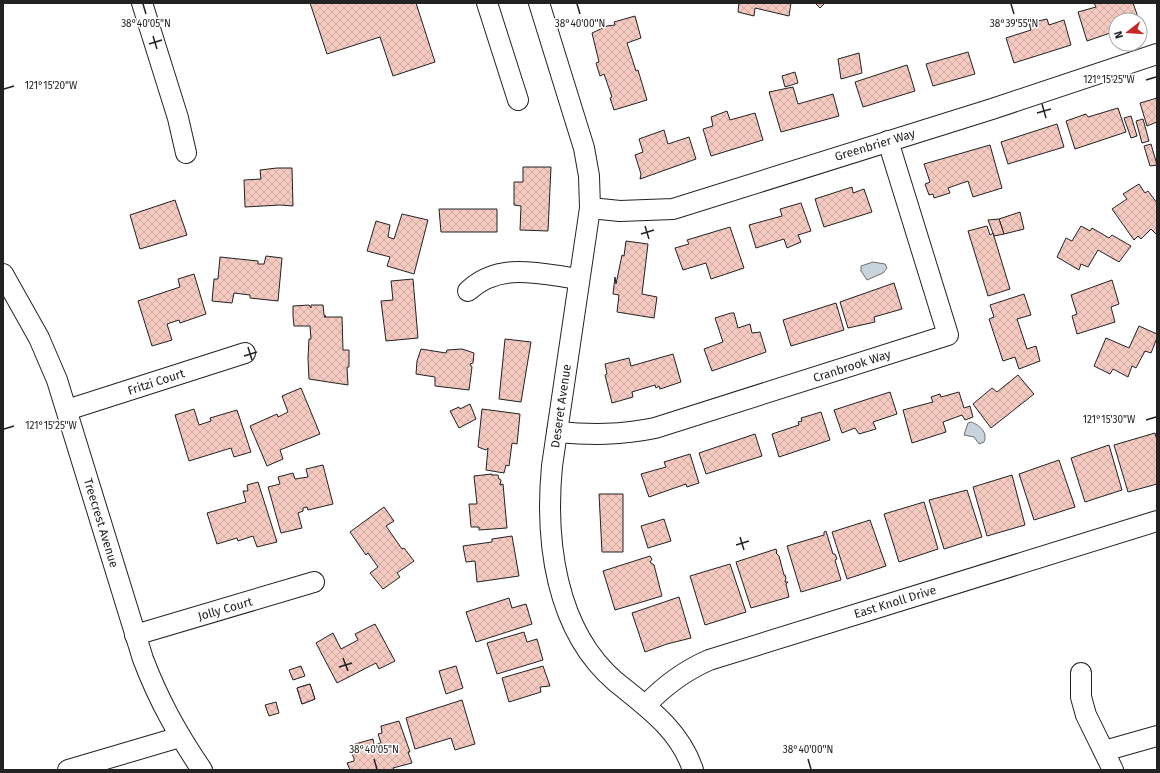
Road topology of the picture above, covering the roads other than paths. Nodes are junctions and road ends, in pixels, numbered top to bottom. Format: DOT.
graph roads {
  1 [pos="142,3"];
  2 [pos="487,3"];
  3 [pos="539,3"];
  4 [pos="1157,54"];
  5 [pos="518,100"];
  6 [pos="888,140"];
  7 [pos="186,153"];
  8 [pos="590,208"];
  9 [pos="3,274"];
  10 [pos="579,279"];
  11 [pos="468,291"];
  12 [pos="245,353"];
  13 [pos="67,410"];
  14 [pos="557,432"];
  15 [pos="1157,521"];
  16 [pos="314,582"];
  17 [pos="135,635"];
  18 [pos="1081,673"];
  19 [pos="646,705"];
  20 [pos="1157,736"];
  21 [pos="180,737"];
  22 [pos="1104,751"];
  23 [pos="68,770"];
  24 [pos="202,770"];
  25 [pos="693,770"];
  26 [pos="1113,770"];
  1 -- 7 [label="street"];
  2 -- 5 [label="street"];
  3 -- 8 [label="street, Deseret Avenue"];
  4 -- 6 [label="street, Greenbrier Way"];
  6 -- 8 [label="street, Greenbrier Way"];
  6 -- 14 [label="street, Cranbrook Way"];
  8 -- 10 [label="street, Deseret Avenue"];
  9 -- 13 [label="street, Treecrest Avenue"];
  10 -- 11 [label="street"];
  10 -- 14 [label="street, Deseret Avenue"];
  12 -- 13 [label="street, Fritzi Court"];
  13 -- 17 [label="street, Treecrest Avenue"];
  14 -- 19 [label="street, Deseret Avenue"];
  15 -- 19 [label="street, East Knoll Drive"];
  16 -- 17 [label="street, Jolly Court"];
  17 -- 21 [label="street, Treecrest Avenue"];
  18 -- 22 [label="street"];
  19 -- 25 [label="street, Deseret Avenue"];
  20 -- 22 [label="street"];
  21 -- 23 [label="street"];
  21 -- 24 [label="street, Treecrest Avenue"];
  22 -- 26 [label="street"];
}
